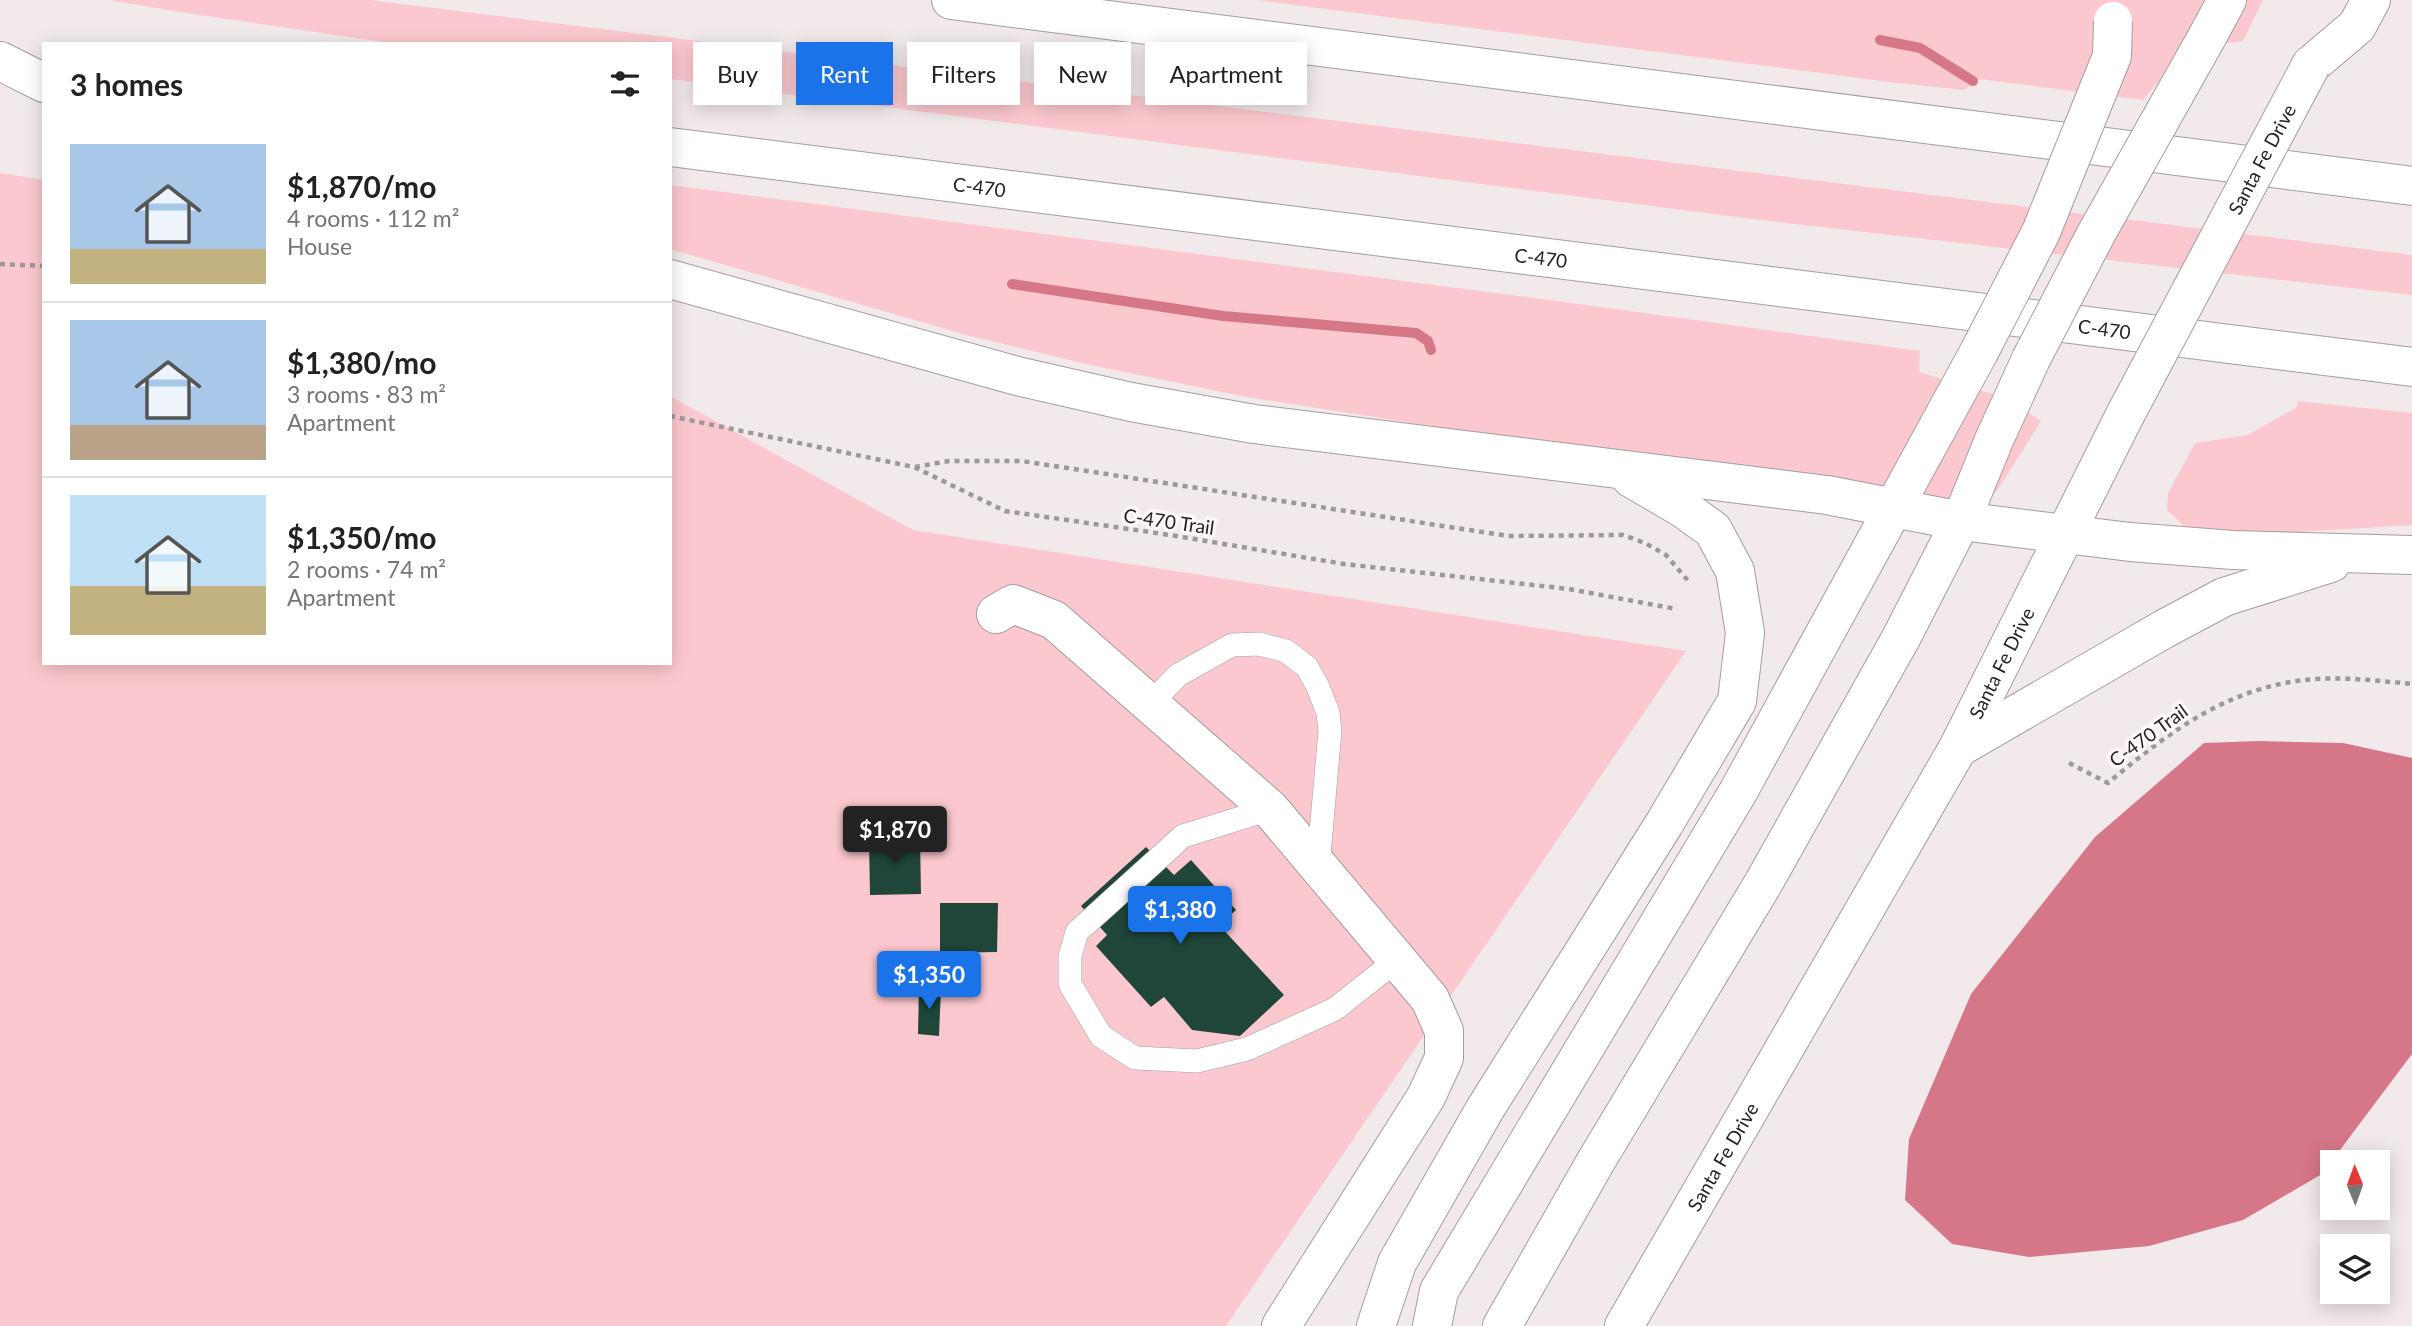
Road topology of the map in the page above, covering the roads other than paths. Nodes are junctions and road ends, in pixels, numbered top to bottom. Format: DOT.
graph roads {
  1 [pos="951,0"];
  2 [pos="2227,0"];
  3 [pos="2371,0"];
  4 [pos="2108,11"];
  5 [pos="0,46"];
  6 [pos="42,56"];
  7 [pos="0,61"];
  8 [pos="42,82"];
  9 [pos="672,147"];
  10 [pos="2412,186"];
  11 [pos="672,280"];
  12 [pos="2412,367"];
  13 [pos="1617,470"];
  14 [pos="1894,508"];
  15 [pos="1961,521"];
  16 [pos="2064,534"];
  17 [pos="2356,555"];
  18 [pos="2412,555"];
  19 [pos="996,614"];
  20 [pos="1150,704"];
  21 [pos="1958,748"];
  22 [pos="1270,809"];
  23 [pos="1318,866"];
  24 [pos="1397,960"];
  25 [pos="1281,1326"];
  26 [pos="1376,1326"];
  27 [pos="1432,1326"];
  28 [pos="1502,1326"];
  29 [pos="1624,1326"];
  1 -- 10 [label="main road"];
  2 -- 15 [label="main road, bridge"];
  3 -- 16 [label="main road, Santa Fe Drive, bridge"];
  4 -- 14 [label="main road, bridge"];
  5 -- 6 [label="main road"];
  7 -- 8 [label="main road"];
  9 -- 12 [label="main road, C-470"];
  11 -- 13 [label="main road"];
  13 -- 14 [label="main road"];
  13 -- 26 [label="main road"];
  14 -- 15 [label="main road"];
  14 -- 27 [label="main road"];
  15 -- 16 [label="main road"];
  15 -- 28 [label="main road"];
  16 -- 17 [label="main road"];
  16 -- 21 [label="main road, Santa Fe Drive"];
  17 -- 18 [label="main road"];
  17 -- 21 [label="main road"];
  19 -- 20 [label="main road"];
  20 -- 22 [label="main road"];
  20 -- 23 [label="lane"];
  21 -- 29 [label="main road, Santa Fe Drive"];
  22 -- 23 [label="main road"];
  22 -- 24 [label="lane"];
  23 -- 24 [label="main road"];
  24 -- 25 [label="main road"];
}
